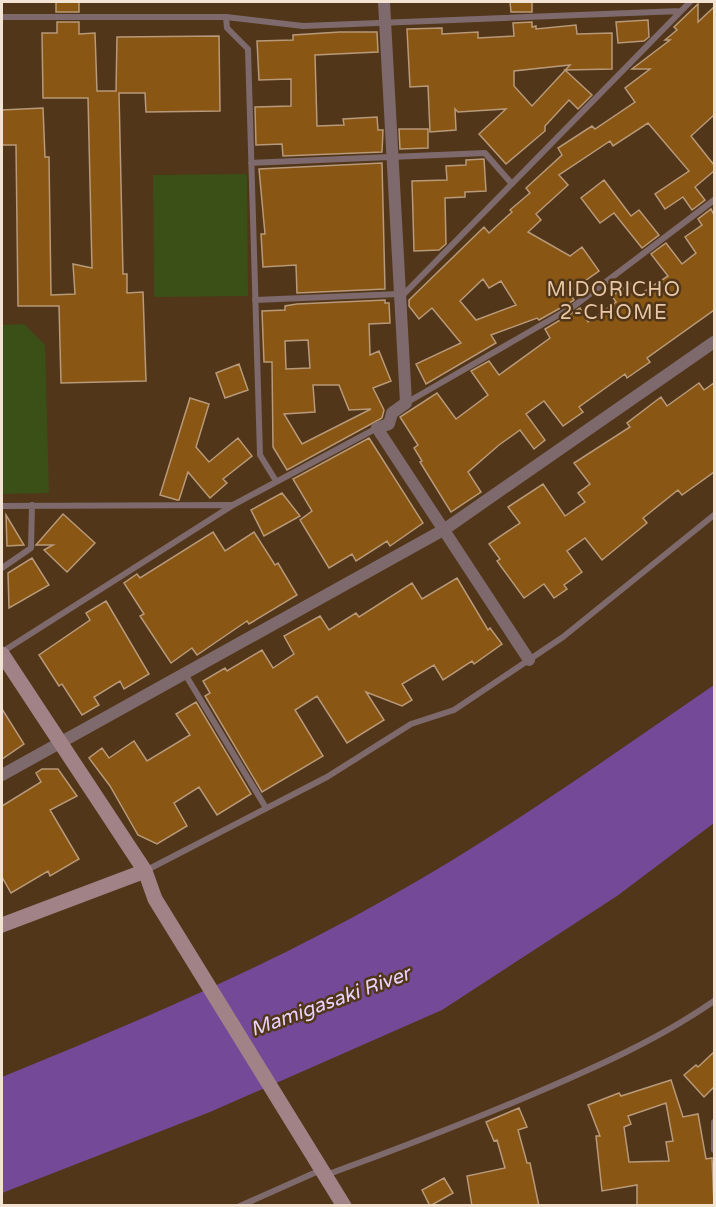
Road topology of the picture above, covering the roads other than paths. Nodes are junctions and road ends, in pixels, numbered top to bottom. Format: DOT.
graph roads {
  1 [pos="384,2"];
  2 [pos="690,2"];
  3 [pos="681,11"];
  4 [pos="2,17"];
  5 [pos="226,17"];
  6 [pos="386,23"];
  7 [pos="393,157"];
  8 [pos="251,163"];
  9 [pos="512,184"];
  10 [pos="714,200"];
  11 [pos="399,296"];
  12 [pos="255,300"];
  13 [pos="714,342"];
  14 [pos="406,403"];
  15 [pos="377,428"];
  16 [pos="276,481"];
  17 [pos="32,505"];
  18 [pos="233,505"];
  19 [pos="2,506"];
  20 [pos="714,515"];
  21 [pos="445,529"];
  22 [pos="2,568"];
  23 [pos="2,653"];
  24 [pos="529,660"];
  25 [pos="185,674"];
  26 [pos="62,743"];
  27 [pos="2,775"];
  28 [pos="266,808"];
  29 [pos="145,871"];
  30 [pos="2,925"];
  31 [pos="714,1001"];
  32 [pos="714,1122"];
  33 [pos="714,1150"];
  34 [pos="323,1173"];
  35 [pos="240,1206"];
  36 [pos="344,1206"];
  1 -- 6 [label="street"];
  2 -- 3 [label="lane"];
  3 -- 6 [label="lane"];
  3 -- 9 [label="lane"];
  4 -- 5 [label="lane"];
  5 -- 6 [label="lane"];
  5 -- 8 [label="lane"];
  6 -- 7 [label="street"];
  7 -- 8 [label="lane"];
  7 -- 9 [label="lane"];
  7 -- 11 [label="street"];
  8 -- 12 [label="lane"];
  9 -- 11 [label="lane"];
  10 -- 14 [label="lane"];
  11 -- 12 [label="lane"];
  11 -- 14 [label="street"];
  12 -- 16 [label="lane"];
  13 -- 21 [label="street"];
  14 -- 15 [label="street"];
  15 -- 16 [label="lane"];
  15 -- 21 [label="street"];
  16 -- 18 [label="lane"];
  17 -- 18 [label="lane"];
  17 -- 19 [label="lane"];
  17 -- 22 [label="lane"];
  18 -- 23 [label="lane"];
  20 -- 24 [label="lane"];
  21 -- 24 [label="street"];
  21 -- 25 [label="street"];
  23 -- 26 [label="street"];
  24 -- 28 [label="lane"];
  25 -- 26 [label="street"];
  25 -- 28 [label="lane"];
  26 -- 27 [label="street"];
  26 -- 29 [label="street"];
  28 -- 29 [label="lane"];
  29 -- 30 [label="street"];
  29 -- 34 [label="street"];
  31 -- 34 [label="lane"];
  32 -- 33 [label="lane"];
  34 -- 35 [label="lane"];
  34 -- 36 [label="street"];
}
